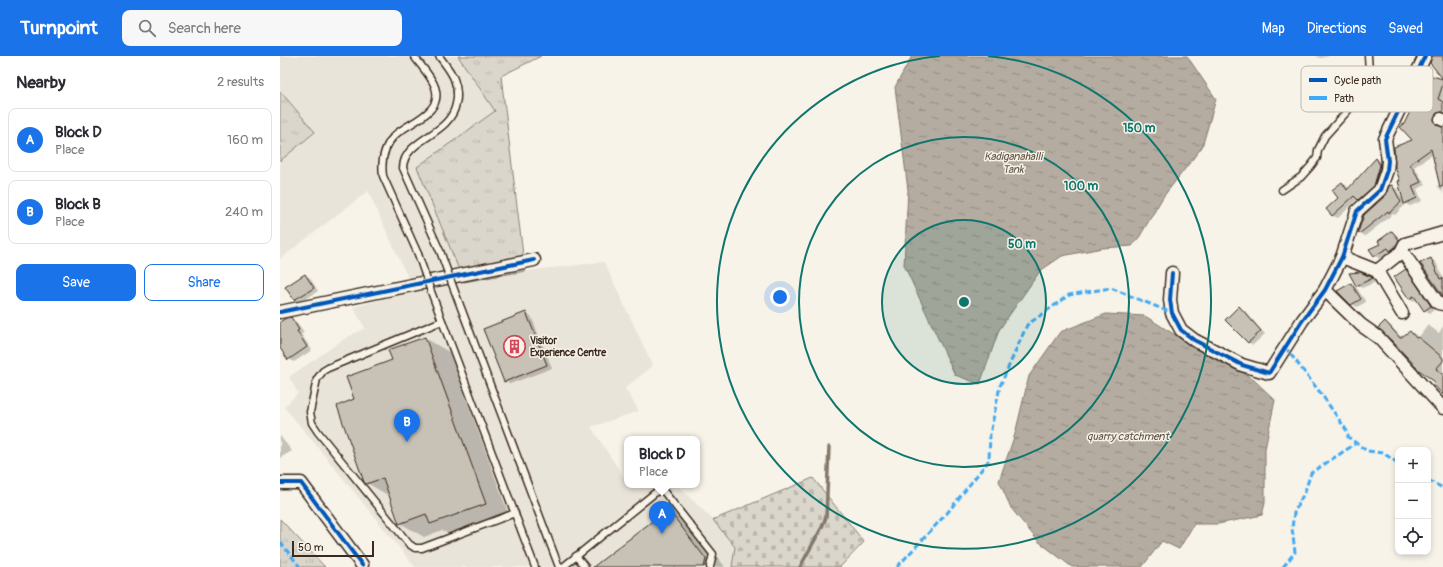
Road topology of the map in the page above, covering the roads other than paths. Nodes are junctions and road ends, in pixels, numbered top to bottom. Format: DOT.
graph roads {
  1 [pos="414,56"];
  2 [pos="439,56"];
  3 [pos="1368,56"];
  4 [pos="1425,56"];
  5 [pos="1369,66"];
  6 [pos="1420,66"];
  7 [pos="1347,112"];
  8 [pos="1398,112"];
  9 [pos="1282,190"];
  10 [pos="1443,233"];
  11 [pos="1402,251"];
  12 [pos="1342,257"];
  13 [pos="534,260"];
  14 [pos="1377,271"];
  15 [pos="1172,273"];
  16 [pos="1325,290"];
  17 [pos="1443,304"];
  18 [pos="280,312"];
  19 [pos="1402,313"];
  20 [pos="442,321"];
  21 [pos="1443,408"];
  22 [pos="280,484"];
  23 [pos="515,513"];
  24 [pos="576,556"];
  25 [pos="362,565"];
  26 [pos="535,567"];
  27 [pos="559,567"];
  28 [pos="563,567"];
  29 [pos="585,567"];
  30 [pos="710,567"];
  1 -- 20 [label="lane, bridge"];
  2 -- 27 [label="lane, bridge"];
  3 -- 5 [label="lane"];
  4 -- 6 [label="street"];
  7 -- 9 [label="lane"];
  8 -- 12 [label="street"];
  10 -- 11 [label="street"];
  11 -- 14 [label="street"];
  11 -- 17 [label="street"];
  12 -- 14 [label="street"];
  12 -- 16 [label="street"];
  13 -- 18 [label="street"];
  14 -- 19 [label="street"];
  15 -- 16 [label="street"];
  16 -- 21 [label="street"];
  20 -- 23 [label="lane"];
  20 -- 23 [label="lane"];
  22 -- 25 [label="street"];
  23 -- 26 [label="lane"];
  24 -- 28 [label="lane"];
  24 -- 29 [label="lane"];
  24 -- 30 [label="lane"];
}
